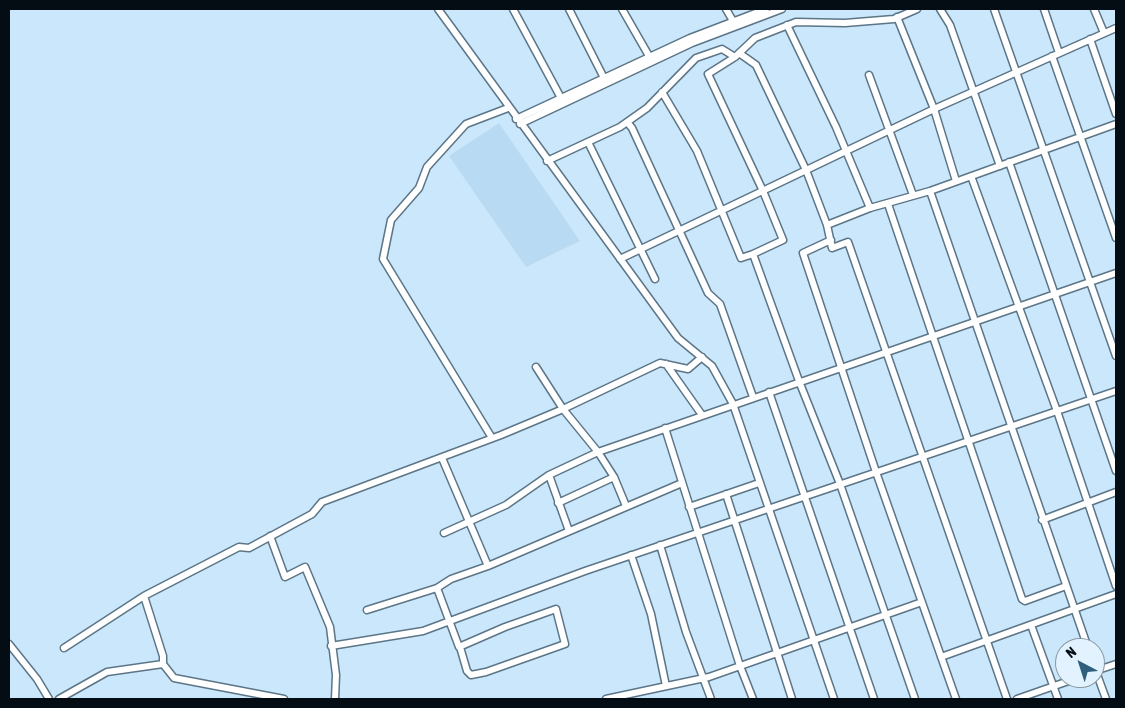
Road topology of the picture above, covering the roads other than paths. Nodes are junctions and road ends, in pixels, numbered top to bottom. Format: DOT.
graph roads {
  1 [pos="438,9"];
  2 [pos="513,9"];
  3 [pos="569,9"];
  4 [pos="622,9"];
  5 [pos="726,9"];
  6 [pos="766,9"];
  7 [pos="782,9"];
  8 [pos="917,9"];
  9 [pos="940,9"];
  10 [pos="994,9"];
  11 [pos="1044,9"];
  12 [pos="1094,9"];
  13 [pos="897,17"];
  14 [pos="733,21"];
  15 [pos="787,26"];
  16 [pos="1116,28"];
  17 [pos="1104,33"];
  18 [pos="1090,39"];
  19 [pos="1059,53"];
  20 [pos="737,55"];
  21 [pos="649,56"];
  22 [pos="1052,56"];
  23 [pos="1017,72"];
  24 [pos="869,75"];
  25 [pos="604,78"];
  26 [pos="975,91"];
  27 [pos="662,92"];
  28 [pos="561,98"];
  29 [pos="508,108"];
  30 [pos="934,109"];
  31 [pos="1116,114"];
  32 [pos="518,122"];
  33 [pos="627,122"];
  34 [pos="1116,124"];
  35 [pos="889,130"];
  36 [pos="1081,137"];
  37 [pos="588,142"];
  38 [pos="1044,150"];
  39 [pos="846,151"];
  40 [pos="548,161"];
  41 [pos="1009,162"];
  42 [pos="1000,166"];
  43 [pos="806,170"];
  44 [pos="971,176"];
  45 [pos="956,181"];
  46 [pos="763,191"];
  47 [pos="930,191"];
  48 [pos="913,195"];
  49 [pos="888,204"];
  50 [pos="870,208"];
  51 [pos="722,210"];
  52 [pos="827,225"];
  53 [pos="680,230"];
  54 [pos="1116,238"];
  55 [pos="830,240"];
  56 [pos="640,249"];
  57 [pos="753,254"];
  58 [pos="620,259"];
  59 [pos="1116,273"];
  60 [pos="655,279"];
  61 [pos="1090,282"];
  62 [pos="1055,294"];
  63 [pos="1019,307"];
  64 [pos="975,322"];
  65 [pos="934,337"];
  66 [pos="886,352"];
  67 [pos="1116,356"];
  68 [pos="702,357"];
  69 [pos="666,364"];
  70 [pos="536,367"];
  71 [pos="840,367"];
  72 [pos="799,381"];
  73 [pos="1116,391"];
  74 [pos="769,392"];
  75 [pos="753,397"];
  76 [pos="1092,399"];
  77 [pos="733,404"];
  78 [pos="564,409"];
  79 [pos="1058,411"];
  80 [pos="702,415"];
  81 [pos="1011,426"];
  82 [pos="665,428"];
  83 [pos="492,438"];
  84 [pos="969,441"];
  85 [pos="598,452"];
  86 [pos="924,456"];
  87 [pos="442,458"];
  88 [pos="1116,471"];
  89 [pos="876,472"];
  90 [pos="549,475"];
  91 [pos="614,477"];
  92 [pos="682,483"];
  93 [pos="759,483"];
  94 [pos="840,484"];
  95 [pos="1116,492"];
  96 [pos="726,494"];
  97 [pos="804,496"];
  98 [pos="558,503"];
  99 [pos="1088,503"];
  100 [pos="626,506"];
  101 [pos="689,507"];
  102 [pos="768,508"];
  103 [pos="733,520"];
  104 [pos="1042,520"];
  105 [pos="470,521"];
  106 [pos="569,531"];
  107 [pos="444,533"];
  108 [pos="697,533"];
  109 [pos="270,536"];
  110 [pos="660,545"];
  111 [pos="632,555"];
  112 [pos="488,566"];
  113 [pos="1066,586"];
  114 [pos="1116,586"];
  115 [pos="437,588"];
  116 [pos="1116,594"];
  117 [pos="144,596"];
  118 [pos="922,602"];
  119 [pos="1074,609"];
  120 [pos="367,610"];
  121 [pos="884,614"];
  122 [pos="448,621"];
  123 [pos="1032,625"];
  124 [pos="849,628"];
  125 [pos="1084,638"];
  126 [pos="815,640"];
  127 [pos="987,640"];
  128 [pos="9,644"];
  129 [pos="331,646"];
  130 [pos="460,646"];
  131 [pos="64,648"];
  132 [pos="776,653"];
  133 [pos="941,657"];
  134 [pos="163,664"];
  135 [pos="740,666"];
  136 [pos="702,678"];
  137 [pos="666,686"];
  138 [pos="1054,687"];
  139 [pos="49,699"];
  140 [pos="59,699"];
  141 [pos="284,699"];
  142 [pos="335,699"];
  143 [pos="606,699"];
  144 [pos="711,699"];
  145 [pos="753,699"];
  146 [pos="792,699"];
  147 [pos="834,699"];
  148 [pos="874,699"];
  149 [pos="915,699"];
  150 [pos="956,699"];
  151 [pos="1007,699"];
  152 [pos="1017,699"];
  153 [pos="1058,699"];
  1 -- 29 [label="street"];
  2 -- 28 [label="street"];
  3 -- 25 [label="street"];
  4 -- 21 [label="street"];
  5 -- 14 [label="street"];
  6 -- 14 [label="street"];
  7 -- 32 [label="street"];
  8 -- 13 [label="street"];
  9 -- 26 [label="street"];
  10 -- 23 [label="street"];
  11 -- 19 [label="street"];
  12 -- 17 [label="street"];
  13 -- 15 [label="street"];
  13 -- 30 [label="street"];
  14 -- 21 [label="street"];
  15 -- 20 [label="street"];
  15 -- 39 [label="street"];
  16 -- 17 [label="street"];
  17 -- 18 [label="street"];
  18 -- 19 [label="street"];
  18 -- 31 [label="street"];
  19 -- 22 [label="street"];
  20 -- 27 [label="street"];
  20 -- 43 [label="street"];
  20 -- 46 [label="street"];
  21 -- 25 [label="street"];
  22 -- 23 [label="street"];
  22 -- 36 [label="street"];
  23 -- 26 [label="street"];
  23 -- 38 [label="street"];
  24 -- 35 [label="street"];
  25 -- 28 [label="street"];
  26 -- 30 [label="street"];
  26 -- 42 [label="street"];
  27 -- 33 [label="street"];
  27 -- 51 [label="street"];
  28 -- 32 [label="street"];
  29 -- 32 [label="street"];
  29 -- 83 [label="street"];
  30 -- 35 [label="street"];
  30 -- 45 [label="street"];
  32 -- 40 [label="street"];
  33 -- 37 [label="street"];
  33 -- 53 [label="street"];
  34 -- 36 [label="street"];
  35 -- 39 [label="street"];
  35 -- 48 [label="street"];
  36 -- 38 [label="street"];
  36 -- 54 [label="street"];
  37 -- 40 [label="street"];
  37 -- 56 [label="street"];
  38 -- 41 [label="street"];
  38 -- 61 [label="street"];
  39 -- 43 [label="street"];
  39 -- 50 [label="street"];
  40 -- 58 [label="street"];
  41 -- 42 [label="street"];
  41 -- 62 [label="street"];
  42 -- 44 [label="street"];
  43 -- 46 [label="street"];
  43 -- 52 [label="street"];
  44 -- 45 [label="street"];
  44 -- 63 [label="street"];
  45 -- 47 [label="street"];
  46 -- 51 [label="street"];
  46 -- 57 [label="street"];
  47 -- 48 [label="street"];
  47 -- 64 [label="street"];
  48 -- 49 [label="street"];
  49 -- 50 [label="street"];
  49 -- 65 [label="street"];
  50 -- 52 [label="street"];
  51 -- 53 [label="street"];
  51 -- 57 [label="street"];
  52 -- 55 [label="street"];
  53 -- 56 [label="street"];
  53 -- 75 [label="street"];
  55 -- 66 [label="street"];
  55 -- 71 [label="street"];
  56 -- 58 [label="street"];
  56 -- 60 [label="street"];
  57 -- 72 [label="street"];
  58 -- 68 [label="street"];
  59 -- 61 [label="street"];
  61 -- 62 [label="street"];
  61 -- 67 [label="street"];
  62 -- 63 [label="street"];
  62 -- 76 [label="street"];
  63 -- 64 [label="street"];
  63 -- 79 [label="street"];
  64 -- 65 [label="street"];
  64 -- 81 [label="street"];
  65 -- 66 [label="street"];
  65 -- 84 [label="street"];
  66 -- 71 [label="street"];
  66 -- 86 [label="street"];
  68 -- 69 [label="street"];
  68 -- 77 [label="street"];
  69 -- 78 [label="street"];
  69 -- 80 [label="street"];
  70 -- 78 [label="street"];
  71 -- 72 [label="street"];
  71 -- 89 [label="street"];
  72 -- 74 [label="street"];
  72 -- 94 [label="street"];
  73 -- 76 [label="street"];
  74 -- 75 [label="street"];
  74 -- 97 [label="street"];
  75 -- 77 [label="street"];
  76 -- 79 [label="street"];
  76 -- 88 [label="street"];
  77 -- 80 [label="street"];
  77 -- 93 [label="street"];
  78 -- 83 [label="street"];
  78 -- 85 [label="street"];
  79 -- 81 [label="street"];
  79 -- 99 [label="street"];
  80 -- 82 [label="street"];
  81 -- 84 [label="street"];
  81 -- 104 [label="street"];
  82 -- 85 [label="street"];
  82 -- 92 [label="street"];
  83 -- 87 [label="street"];
  84 -- 86 [label="street"];
  84 -- 113 [label="street"];
  85 -- 90 [label="street"];
  85 -- 91 [label="street"];
  86 -- 89 [label="street"];
  86 -- 127 [label="street"];
  87 -- 105 [label="street"];
  87 -- 109 [label="street"];
  89 -- 94 [label="street"];
  89 -- 118 [label="street"];
  90 -- 98 [label="street"];
  90 -- 105 [label="street"];
  91 -- 98 [label="street"];
  91 -- 100 [label="street"];
  92 -- 100 [label="street"];
  92 -- 101 [label="street"];
  93 -- 96 [label="street"];
  93 -- 102 [label="street"];
  94 -- 97 [label="street"];
  94 -- 121 [label="street"];
  95 -- 99 [label="street"];
  96 -- 101 [label="street"];
  96 -- 103 [label="street"];
  97 -- 102 [label="street"];
  97 -- 124 [label="street"];
  98 -- 106 [label="street"];
  99 -- 104 [label="street"];
  99 -- 114 [label="street"];
  100 -- 106 [label="street"];
  101 -- 108 [label="street"];
  102 -- 103 [label="street"];
  102 -- 126 [label="street"];
  103 -- 108 [label="street"];
  103 -- 132 [label="street"];
  104 -- 113 [label="street"];
  105 -- 107 [label="street"];
  105 -- 112 [label="street"];
  106 -- 112 [label="street"];
  108 -- 110 [label="street"];
  108 -- 135 [label="street"];
  109 -- 117 [label="street"];
  109 -- 129 [label="street"];
  110 -- 111 [label="street"];
  110 -- 136 [label="street"];
  111 -- 122 [label="street"];
  111 -- 137 [label="street"];
  112 -- 115 [label="street"];
  113 -- 119 [label="street"];
  115 -- 120 [label="street"];
  115 -- 122 [label="street"];
  116 -- 119 [label="street"];
  117 -- 131 [label="street"];
  117 -- 134 [label="street"];
  118 -- 121 [label="street"];
  118 -- 133 [label="street"];
  119 -- 123 [label="street"];
  119 -- 125 [label="street"];
  121 -- 124 [label="street"];
  121 -- 149 [label="street"];
  122 -- 129 [label="street"];
  122 -- 130 [label="street"];
  123 -- 127 [label="street"];
  123 -- 138 [label="street"];
  124 -- 126 [label="street"];
  124 -- 148 [label="street"];
  126 -- 132 [label="street"];
  126 -- 147 [label="street"];
  127 -- 133 [label="street"];
  127 -- 151 [label="street"];
  128 -- 139 [label="street"];
  129 -- 142 [label="street"];
  130 -- 130 [label="street"];
  132 -- 135 [label="street"];
  132 -- 146 [label="street"];
  133 -- 150 [label="street"];
  134 -- 140 [label="street"];
  134 -- 141 [label="street"];
  135 -- 136 [label="street"];
  135 -- 145 [label="street"];
  136 -- 137 [label="street"];
  136 -- 144 [label="street"];
  137 -- 143 [label="street"];
  138 -- 152 [label="street"];
  138 -- 153 [label="street"];
}
